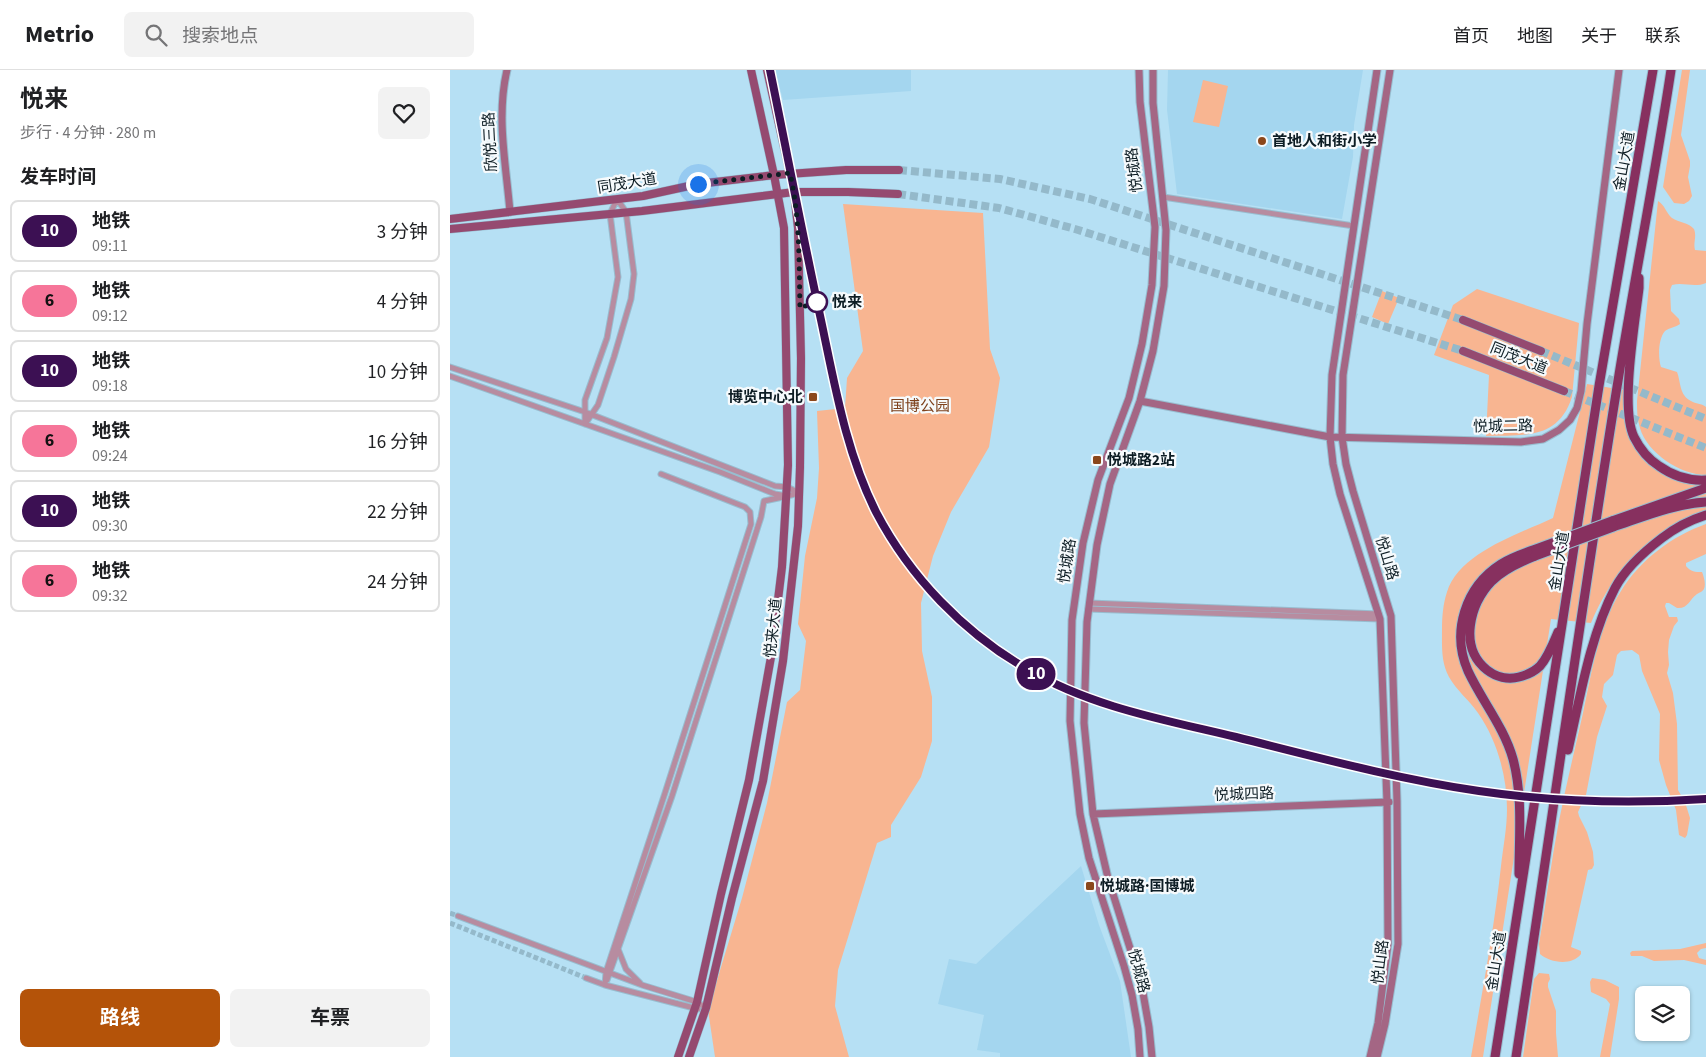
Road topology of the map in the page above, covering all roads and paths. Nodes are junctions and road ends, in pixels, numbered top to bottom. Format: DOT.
graph roads {
  1 [pos="507,70"];
  2 [pos="751,70"];
  3 [pos="767,70"];
  4 [pos="1139,70"];
  5 [pos="1153,70"];
  6 [pos="1377,70"];
  7 [pos="1390,70"];
  8 [pos="1618,70"];
  9 [pos="1653,70"];
  10 [pos="1671,70"];
  11 [pos="899,170"];
  12 [pos="790,173"];
  13 [pos="774,175"];
  14 [pos="794,192"];
  15 [pos="778,193"];
  16 [pos="898,194"];
  17 [pos="1164,197"];
  18 [pos="617,199"];
  19 [pos="510,212"];
  20 [pos="626,212"];
  21 [pos="610,214"];
  22 [pos="450,219"];
  23 [pos="1354,226"];
  24 [pos="450,228"];
  25 [pos="1638,261"];
  26 [pos="1463,320"];
  27 [pos="1463,350"];
  28 [pos="1541,351"];
  29 [pos="450,368"];
  30 [pos="450,376"];
  31 [pos="1564,390"];
  32 [pos="1140,400"];
  33 [pos="585,412"];
  34 [pos="590,416"];
  35 [pos="585,424"];
  36 [pos="1330,436"];
  37 [pos="1342,437"];
  38 [pos="661,474"];
  39 [pos="1706,480"];
  40 [pos="1706,488"];
  41 [pos="787,492"];
  42 [pos="800,493"];
  43 [pos="1706,502"];
  44 [pos="1706,515"];
  45 [pos="1613,524"];
  46 [pos="1536,552"];
  47 [pos="1089,606"];
  48 [pos="1380,616"];
  49 [pos="1563,623"];
  50 [pos="1387,802"];
  51 [pos="1396,802"];
  52 [pos="1554,804"];
  53 [pos="1092,814"];
  54 [pos="1518,903"];
  55 [pos="458,916"];
  56 [pos="618,949"];
  57 [pos="608,972"];
  58 [pos="586,978"];
  59 [pos="605,985"];
  60 [pos="642,985"];
  61 [pos="696,1005"];
  62 [pos="706,1008"];
  63 [pos="678,1057"];
  64 [pos="689,1057"];
  65 [pos="1140,1057"];
  66 [pos="1152,1057"];
  67 [pos="1370,1057"];
  68 [pos="1378,1057"];
  69 [pos="1495,1057"];
  70 [pos="1516,1057"];
  1 -- 19 [label="main road, 欣悦三路"];
  2 -- 13 [label="main road, 悦来大道"];
  3 -- 12 [label="main road, 悦来大道"];
  4 -- 65 [label="main road, 悦城路"];
  5 -- 17 [label="main road, 悦城路"];
  6 -- 23 [label="main road, 悦山路"];
  7 -- 37 [label="main road, 悦山路"];
  8 -- 37 [label="main road, 悦城二路"];
  9 -- 49 [label="highway, 金山大道"];
  10 -- 25 [label="highway, 金山大道"];
  11 -- 12 [label="main road, 同茂大道"];
  12 -- 13 [label="main road, 同茂大道"];
  12 -- 14 [label="main road, 悦来大道"];
  13 -- 15 [label="main road, 悦来大道"];
  13 -- 18 [label="main road, 同茂大道"];
  14 -- 15 [label="main road, 同茂大道"];
  14 -- 16 [label="main road, 同茂大道"];
  14 -- 42 [label="main road, 悦来大道"];
  15 -- 20 [label="main road, 同茂大道"];
  15 -- 41 [label="main road, 悦来大道"];
  17 -- 23 [label="street"];
  17 -- 32 [label="main road, 悦城路"];
  18 -- 19 [label="main road, 同茂大道"];
  18 -- 20 [label="street"];
  18 -- 21 [label="street"];
  19 -- 22 [label="main road, 同茂大道"];
  20 -- 21 [label="main road, 同茂大道"];
  20 -- 34 [label="street"];
  21 -- 24 [label="main road, 同茂大道"];
  21 -- 33 [label="street"];
  23 -- 36 [label="main road, 悦山路"];
  25 -- 39 [label="highway"];
  25 -- 52 [label="highway, 金山大道"];
  26 -- 28 [label="main road, 同茂大道"];
  27 -- 31 [label="main road, 同茂大道"];
  29 -- 33 [label="street"];
  30 -- 35 [label="street"];
  32 -- 36 [label="main road, 悦城二路"];
  32 -- 47 [label="main road, 悦城路"];
  33 -- 34 [label="street"];
  33 -- 35 [label="street"];
  34 -- 35 [label="street"];
  34 -- 41 [label="street"];
  35 -- 41 [label="street"];
  36 -- 37 [label="main road, 悦城二路"];
  36 -- 48 [label="main road, 悦山路"];
  37 -- 51 [label="main road, 悦山路"];
  38 -- 57 [label="street"];
  40 -- 45 [label="highway"];
  41 -- 42 [label="street"];
  41 -- 56 [label="street"];
  41 -- 61 [label="main road, 悦来大道"];
  42 -- 62 [label="main road, 悦来大道"];
  43 -- 45 [label="highway"];
  44 -- 52 [label="highway"];
  45 -- 46 [label="highway, bridge"];
  46 -- 49 [label="highway"];
  46 -- 54 [label="highway"];
  47 -- 48 [label="street"];
  47 -- 53 [label="main road, 悦城路"];
  48 -- 50 [label="main road, 悦山路"];
  49 -- 54 [label="highway, 金山大道"];
  50 -- 51 [label="main road, 悦城四路"];
  50 -- 53 [label="main road, 悦城四路"];
  50 -- 67 [label="main road, 悦山路"];
  51 -- 68 [label="main road, 悦山路"];
  52 -- 70 [label="highway, 金山大道"];
  53 -- 66 [label="main road, 悦城路"];
  54 -- 69 [label="highway, 金山大道"];
  55 -- 57 [label="street"];
  56 -- 57 [label="street"];
  56 -- 60 [label="street"];
  57 -- 59 [label="street"];
  57 -- 60 [label="street"];
  58 -- 59 [label="street"];
  59 -- 61 [label="street"];
  60 -- 61 [label="street"];
  61 -- 62 [label="street"];
  61 -- 63 [label="main road, 悦来大道"];
  62 -- 64 [label="main road, 悦来大道"];
}
